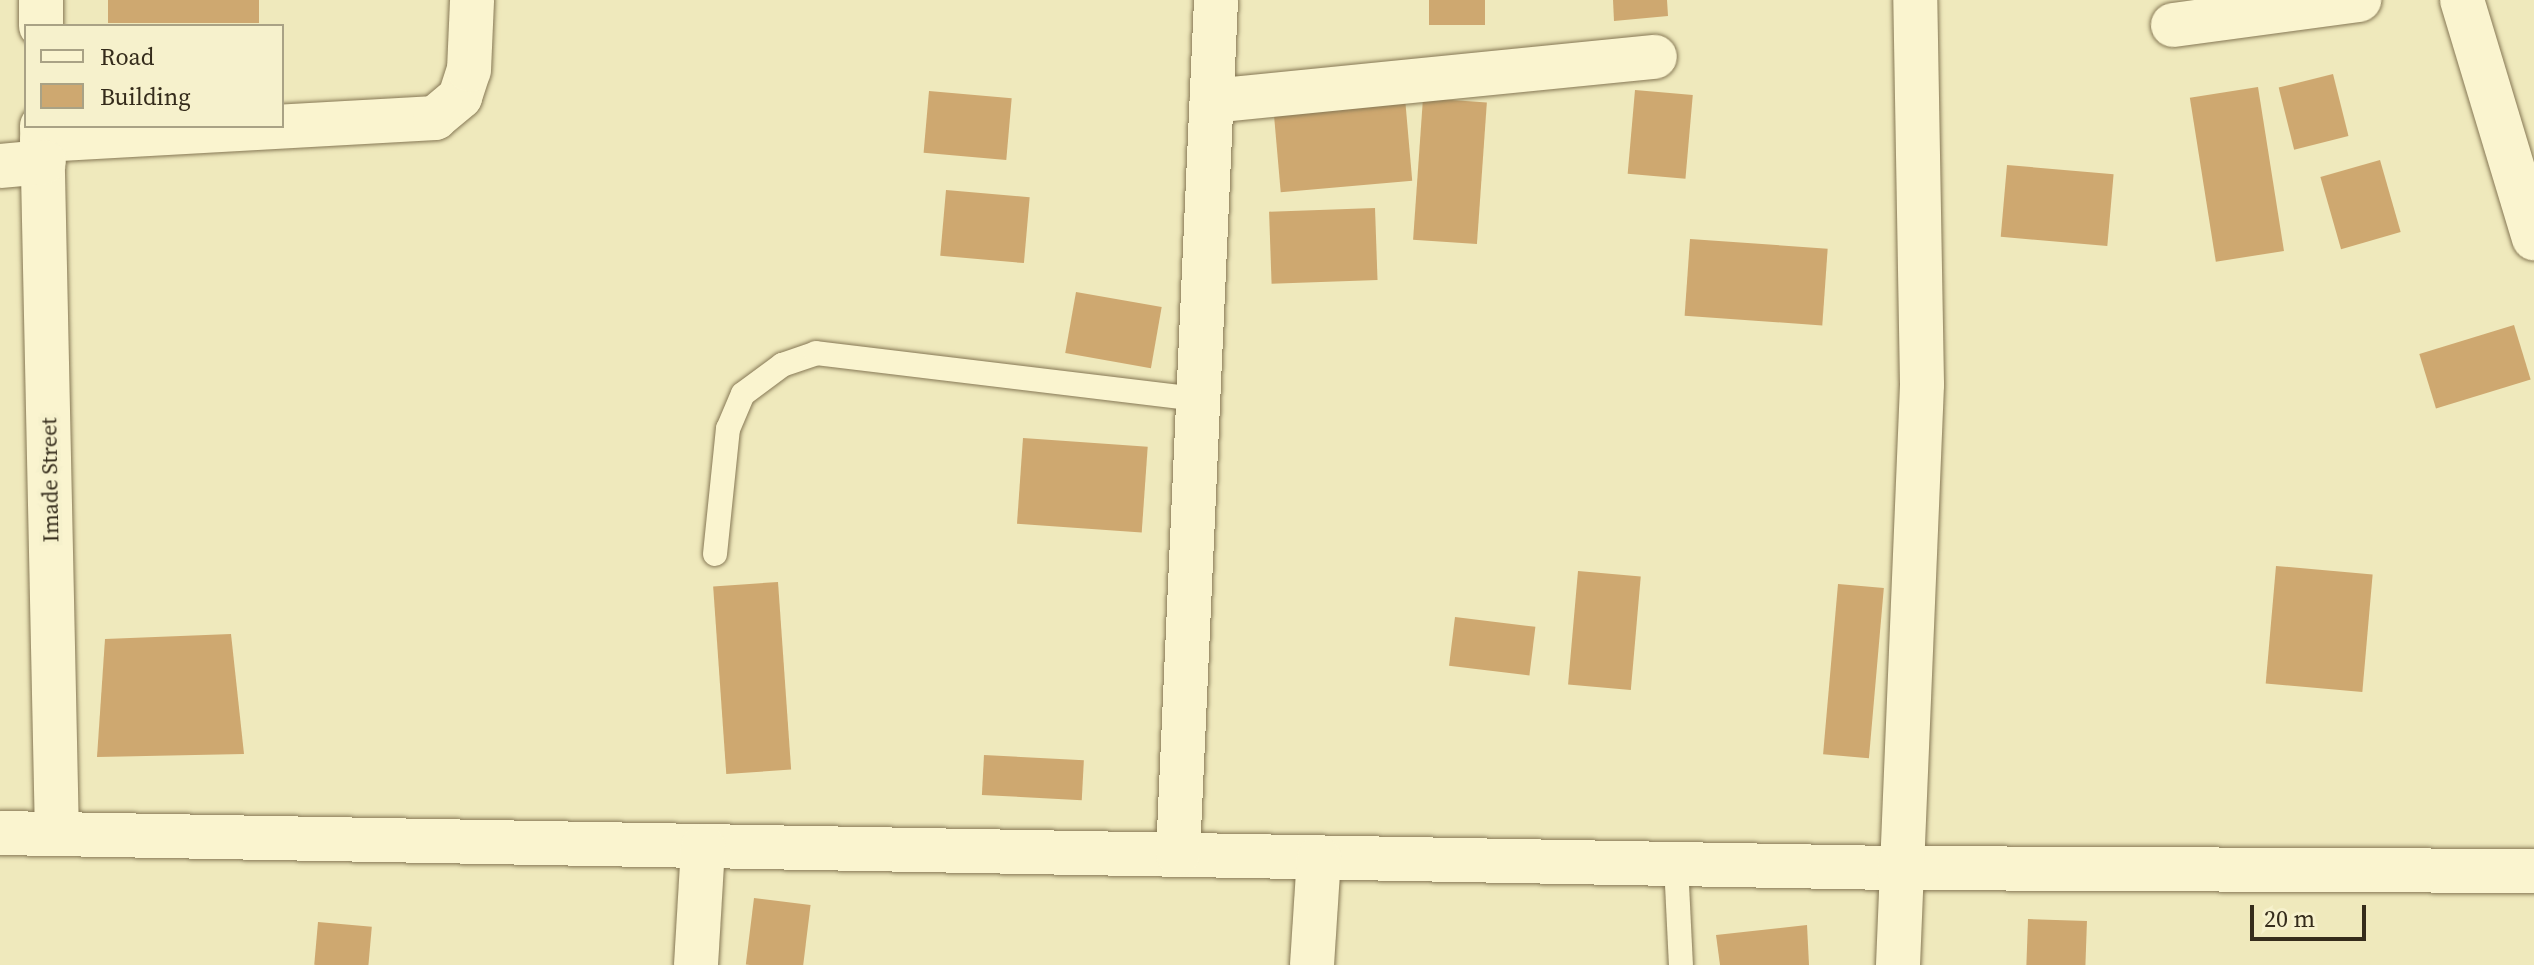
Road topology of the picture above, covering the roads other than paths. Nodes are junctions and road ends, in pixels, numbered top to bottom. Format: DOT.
graph roads {
  1 [pos="41,0"];
  2 [pos="472,0"];
  3 [pos="1216,0"];
  4 [pos="1915,0"];
  5 [pos="2359,0"];
  6 [pos="2462,0"];
  7 [pos="41,24"];
  8 [pos="2173,25"];
  9 [pos="1655,57"];
  10 [pos="1212,101"];
  11 [pos="278,128"];
  12 [pos="284,128"];
  13 [pos="43,143"];
  14 [pos="0,166"];
  15 [pos="2534,238"];
  16 [pos="1198,399"];
  17 [pos="715,554"];
  18 [pos="0,833"];
  19 [pos="57,834"];
  20 [pos="703,846"];
  21 [pos="1178,854"];
  22 [pos="1319,858"];
  23 [pos="1676,864"];
  24 [pos="1899,868"];
  25 [pos="2534,871"];
  26 [pos="696,965"];
  27 [pos="1312,965"];
  28 [pos="1681,965"];
  29 [pos="1898,965"];
  1 -- 7 [label="street"];
  2 -- 12 [label="street"];
  3 -- 10 [label="street"];
  4 -- 24 [label="street"];
  5 -- 8 [label="street"];
  6 -- 15 [label="street"];
  9 -- 10 [label="street"];
  10 -- 16 [label="street"];
  11 -- 13 [label="street"];
  13 -- 14 [label="street"];
  13 -- 19 [label="street, Imade Street"];
  16 -- 17 [label="lane"];
  16 -- 21 [label="street"];
  18 -- 19 [label="street"];
  19 -- 20 [label="street"];
  20 -- 21 [label="street"];
  20 -- 26 [label="street"];
  21 -- 22 [label="street"];
  22 -- 23 [label="street"];
  22 -- 27 [label="street"];
  23 -- 24 [label="street"];
  23 -- 28 [label="lane"];
  24 -- 25 [label="street"];
  24 -- 29 [label="street"];
}
